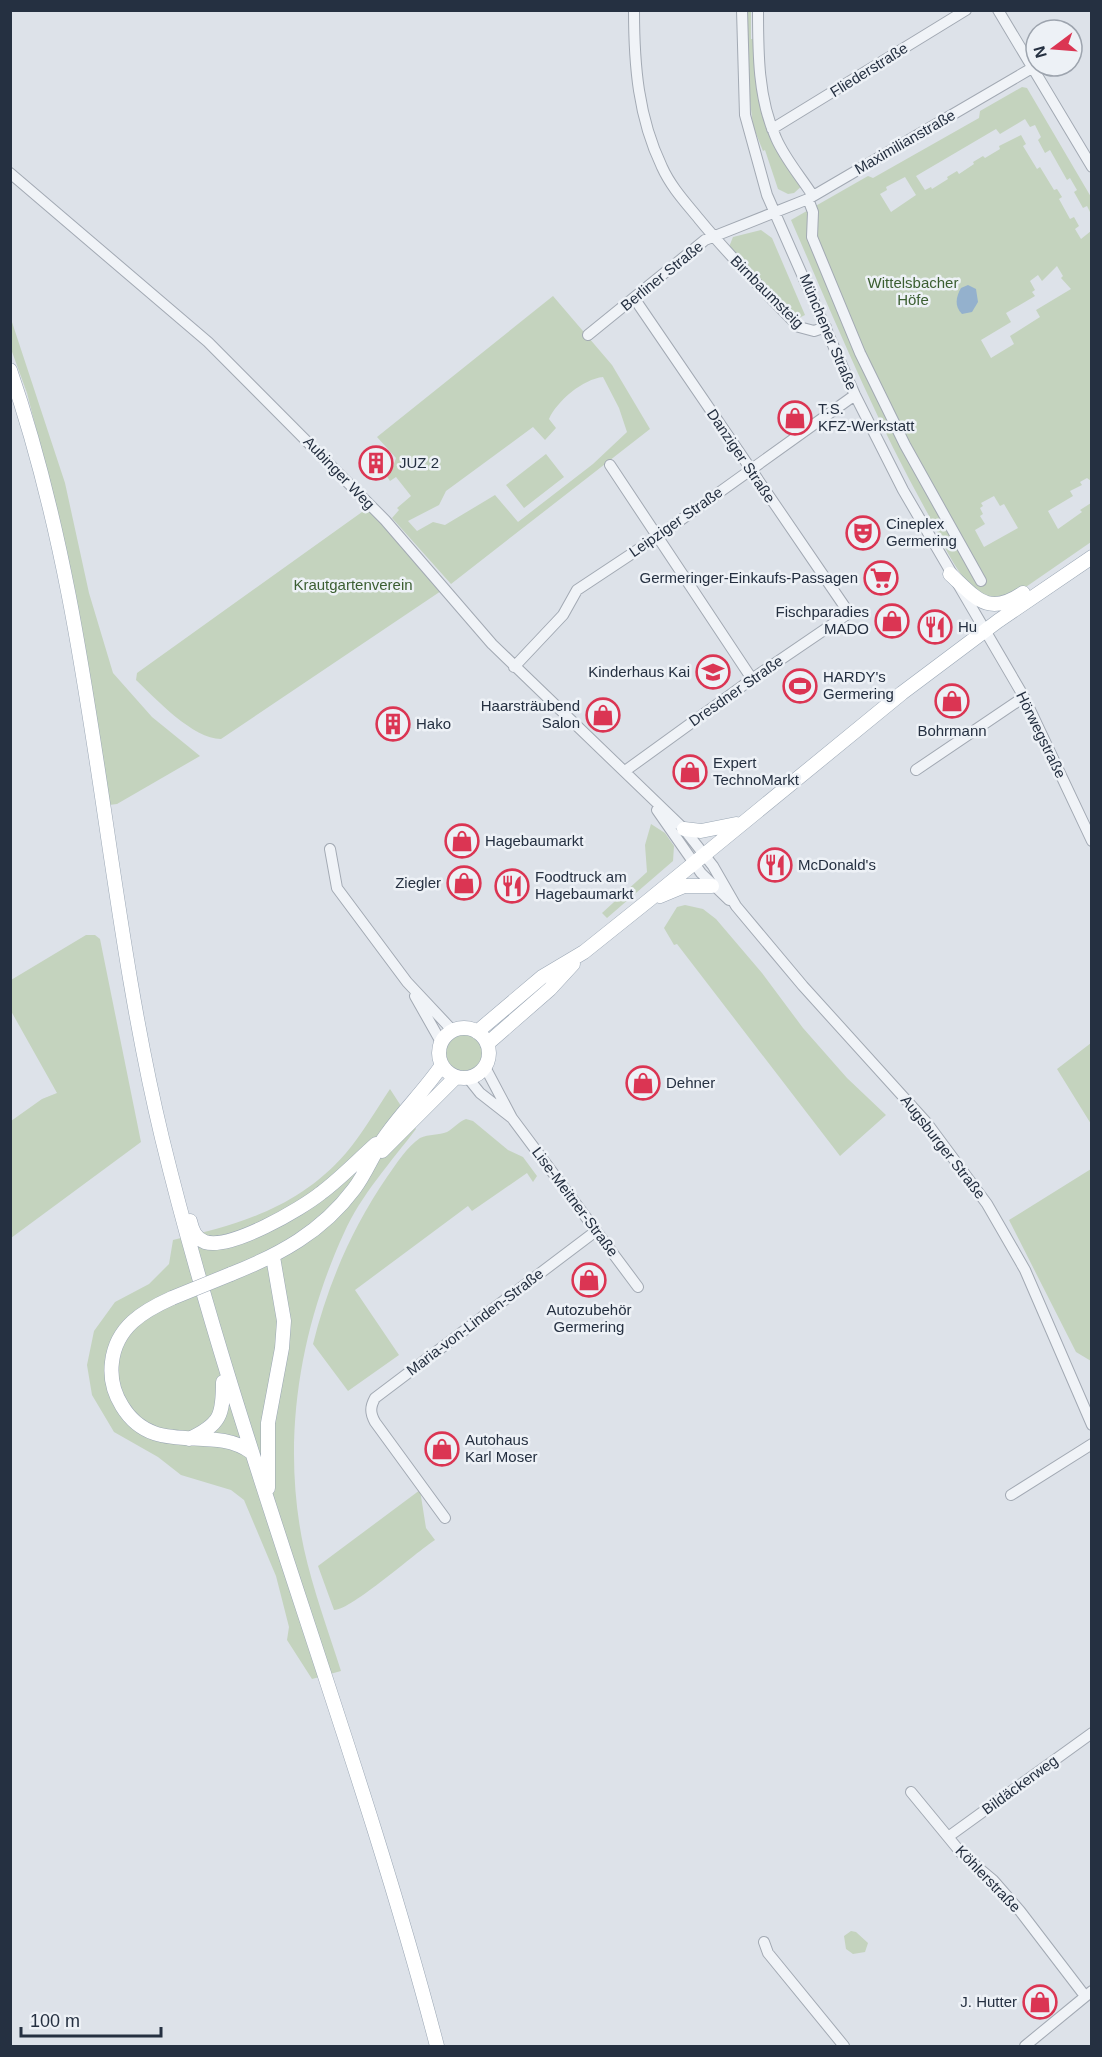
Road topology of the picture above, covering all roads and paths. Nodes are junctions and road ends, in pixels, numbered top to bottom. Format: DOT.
graph roads {
  1 [pos="634,10"];
  2 [pos="742,10"];
  3 [pos="758,10"];
  4 [pos="966,10"];
  5 [pos="998,10"];
  6 [pos="1024,54"];
  7 [pos="1024,73"];
  8 [pos="1038,78"];
  9 [pos="772,129"];
  10 [pos="1092,167"];
  11 [pos="10,173"];
  12 [pos="811,198"];
  13 [pos="776,213"];
  14 [pos="714,237"];
  15 [pos="634,298"];
  16 [pos="826,327"];
  17 [pos="588,335"];
  18 [pos="10,370"];
  19 [pos="855,395"];
  20 [pos="610,465"];
  21 [pos="749,470"];
  22 [pos="657,537"];
  23 [pos="1092,546"];
  24 [pos="1092,557"];
  25 [pos="950,574"];
  26 [pos="981,581"];
  27 [pos="849,613"];
  28 [pos="985,631"];
  29 [pos="514,667"];
  30 [pos="752,679"];
  31 [pos="1024,697"];
  32 [pos="916,770"];
  33 [pos="625,771"];
  34 [pos="646,795"];
  35 [pos="741,823"];
  36 [pos="684,829"];
  37 [pos="1092,841"];
  38 [pos="330,849"];
  39 [pos="698,858"];
  40 [pos="712,886"];
  41 [pos="649,900"];
  42 [pos="736,906"];
  43 [pos="584,952"];
  44 [pos="407,982"];
  45 [pos="453,1031"];
  46 [pos="477,1032"];
  47 [pos="441,1042"];
  48 [pos="487,1044"];
  49 [pos="442,1065"];
  50 [pos="485,1067"];
  51 [pos="462,1077"];
  52 [pos="512,1118"];
  53 [pos="386,1134"];
  54 [pos="370,1163"];
  55 [pos="180,1210"];
  56 [pos="596,1231"];
  57 [pos="273,1257"];
  58 [pos="638,1287"];
  59 [pos="227,1375"];
  60 [pos="1092,1425"];
  61 [pos="189,1439"];
  62 [pos="1092,1444"];
  63 [pos="251,1452"];
  64 [pos="1011,1495"];
  65 [pos="268,1502"];
  66 [pos="445,1518"];
  67 [pos="1092,1733"];
  68 [pos="911,1792"];
  69 [pos="948,1837"];
  70 [pos="764,1942"];
  71 [pos="1088,1994"];
  72 [pos="437,2046"];
  73 [pos="844,2046"];
  74 [pos="1025,2046"];
  1 -- 14 [label="street, Birnbaumsteig"];
  2 -- 13 [label="street, Münchener Straße"];
  3 -- 9 [label="street"];
  4 -- 9 [label="street, Fliederstraße"];
  5 -- 6 [label="street"];
  7 -- 12 [label="street, Maximilianstraße"];
  8 -- 10 [label="street"];
  9 -- 12 [label="street"];
  11 -- 29 [label="street, Aubinger Weg"];
  12 -- 13 [label="street, Maximilianstraße"];
  12 -- 26 [label="street, Münchener Straße"];
  13 -- 14 [label="street, Berliner Straße"];
  13 -- 16 [label="street, Münchener Straße"];
  14 -- 15 [label="street, Berliner Straße"];
  14 -- 16 [label="street, Birnbaumsteig"];
  15 -- 17 [label="street, Berliner Straße"];
  15 -- 21 [label="street, Danziger Straße"];
  16 -- 19 [label="street, Münchener Straße"];
  18 -- 55 [label="main road"];
  19 -- 21 [label="street, Leipziger Straße"];
  19 -- 25 [label="street, Münchener Straße"];
  20 -- 22 [label="street"];
  21 -- 22 [label="street, Leipziger Straße"];
  21 -- 27 [label="street, Danziger Straße"];
  22 -- 29 [label="street, Leipziger Straße"];
  22 -- 30 [label="street"];
  23 -- 25 [label="main road"];
  24 -- 28 [label="main road"];
  25 -- 28 [label="street, Münchener Straße"];
  27 -- 30 [label="street, Dresdner Straße"];
  28 -- 31 [label="street, Hörwegstraße"];
  28 -- 35 [label="main road"];
  29 -- 33 [label="street, Aubinger Weg"];
  30 -- 33 [label="street, Dresdner Straße"];
  31 -- 32 [label="street"];
  31 -- 37 [label="street, Hörwegstraße"];
  33 -- 34 [label="street, Aubinger Weg"];
  34 -- 36 [label="street, Aubinger Weg"];
  34 -- 39 [label="street, Aubinger Weg"];
  35 -- 36 [label="main road"];
  35 -- 39 [label="main road"];
  36 -- 39 [label="street, Aubinger Weg"];
  38 -- 44 [label="street"];
  39 -- 40 [label="street, Augsburger Straße"];
  39 -- 41 [label="main road"];
  39 -- 42 [label="street, Augsburger Straße"];
  40 -- 41 [label="main road"];
  40 -- 42 [label="street, Augsburger Straße"];
  41 -- 43 [label="main road"];
  42 -- 60 [label="street, Augsburger Straße"];
  43 -- 46 [label="main road"];
  43 -- 48 [label="main road"];
  44 -- 45 [label="street"];
  44 -- 47 [label="street"];
  45 -- 46 [label="main road"];
  45 -- 47 [label="main road"];
  46 -- 48 [label="main road"];
  47 -- 49 [label="main road"];
  48 -- 50 [label="main road"];
  49 -- 51 [label="main road"];
  49 -- 53 [label="main road"];
  50 -- 51 [label="main road"];
  50 -- 52 [label="street, Lise-Meitner-Straße"];
  51 -- 52 [label="street, Lise-Meitner-Straße"];
  51 -- 54 [label="main road"];
  52 -- 56 [label="street, Lise-Meitner-Straße"];
  53 -- 54 [label="main road"];
  53 -- 55 [label="main road"];
  54 -- 57 [label="main road"];
  55 -- 59 [label="main road"];
  56 -- 58 [label="street, Lise-Meitner-Straße"];
  56 -- 66 [label="street, Maria-von-Linden-Straße"];
  57 -- 61 [label="main road, bridge"];
  57 -- 65 [label="main road"];
  59 -- 61 [label="main road"];
  59 -- 63 [label="main road"];
  61 -- 63 [label="main road"];
  62 -- 64 [label="street"];
  63 -- 65 [label="main road"];
  65 -- 72 [label="main road"];
  67 -- 69 [label="street, Bildäckerweg"];
  68 -- 69 [label="street, Köhlerstraße"];
  69 -- 71 [label="street, Köhlerstraße"];
  70 -- 73 [label="street"];
  71 -- 74 [label="street"];
}
